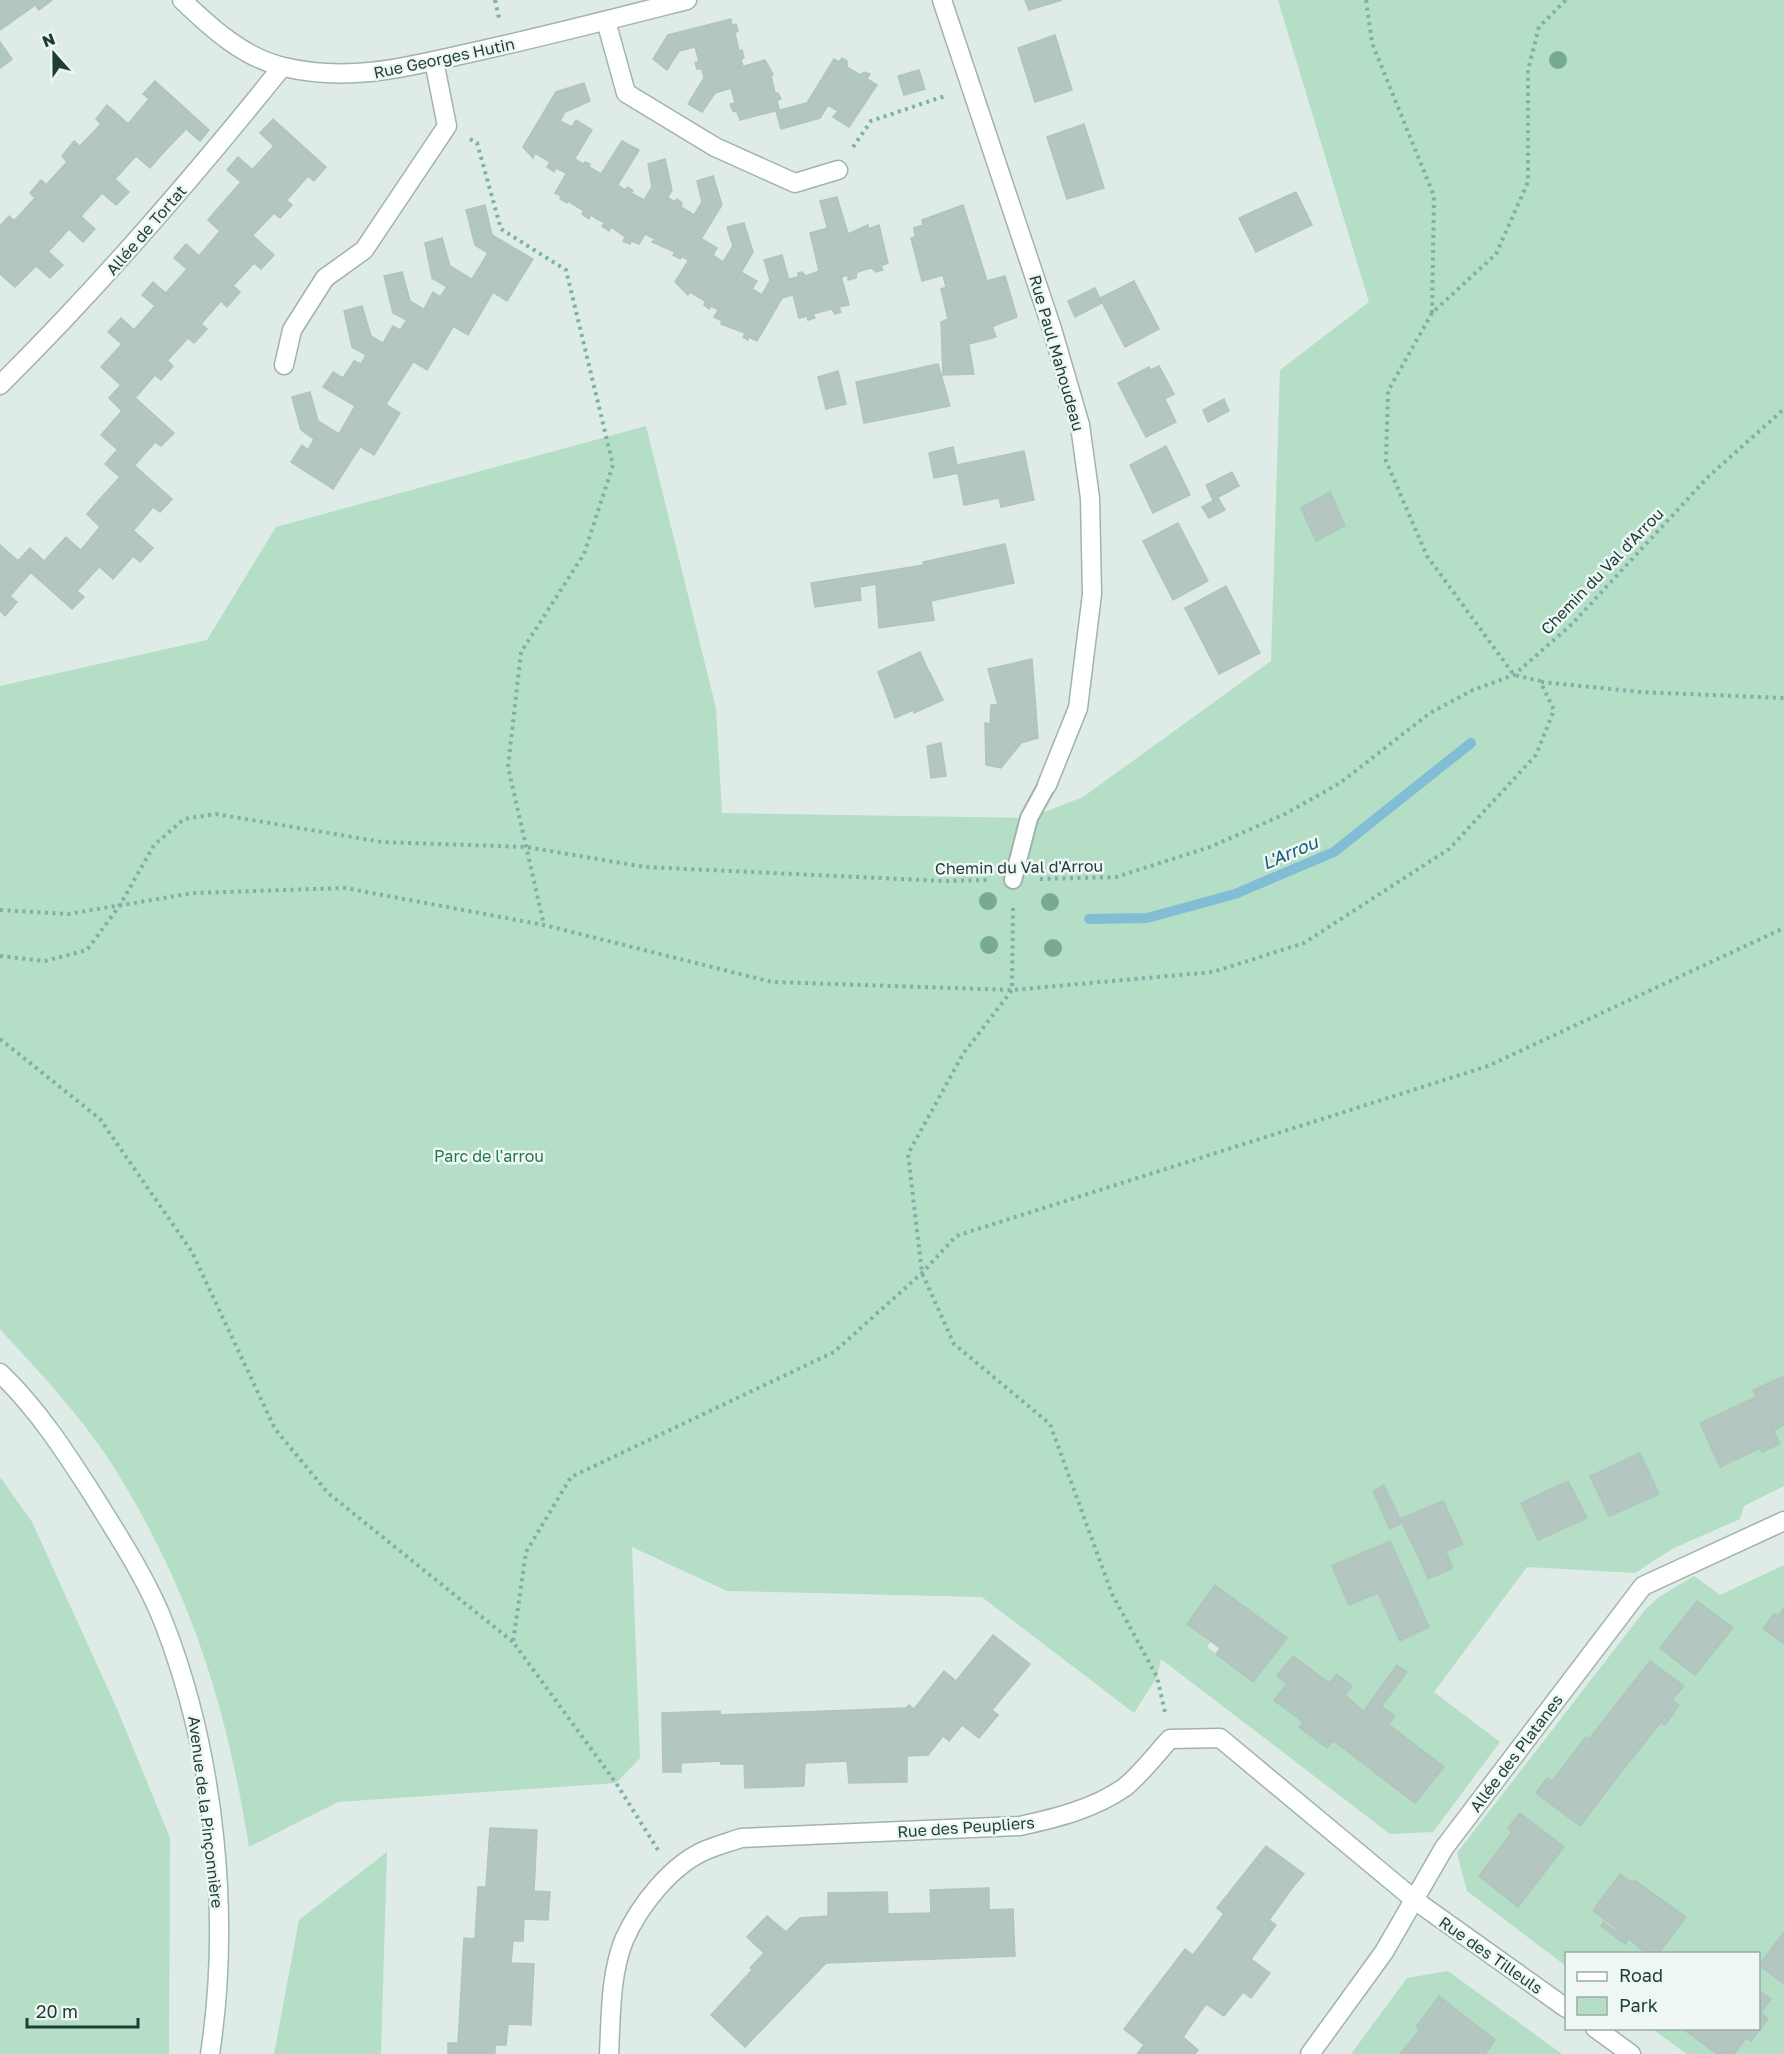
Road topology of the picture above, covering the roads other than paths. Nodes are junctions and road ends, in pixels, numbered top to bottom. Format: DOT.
graph roads {
  1 [pos="182,0"];
  2 [pos="687,0"];
  3 [pos="942,0"];
  4 [pos="606,21"];
  5 [pos="434,61"];
  6 [pos="282,67"];
  7 [pos="838,170"];
  8 [pos="284,365"];
  9 [pos="0,385"];
  10 [pos="1047,785"];
  11 [pos="1013,880"];
  12 [pos="0,1373"];
  13 [pos="1784,1521"];
  14 [pos="1416,1901"];
  15 [pos="1565,2007"];
  16 [pos="1598,2030"];
  17 [pos="210,2054"];
  18 [pos="609,2054"];
  19 [pos="1310,2054"];
  20 [pos="1631,2054"];
  1 -- 6 [label="street, Rue Georges Hutin"];
  2 -- 4 [label="street, Rue Georges Hutin"];
  3 -- 10 [label="street, Rue Paul Mahoudeau"];
  4 -- 5 [label="street, Rue Georges Hutin"];
  4 -- 7 [label="street"];
  5 -- 6 [label="street, Rue Georges Hutin"];
  5 -- 8 [label="street"];
  6 -- 9 [label="street, Allée de Tortat"];
  10 -- 11 [label="lane"];
  12 -- 17 [label="street, Avenue de la Pinçonnière"];
  13 -- 14 [label="street, Allée des Platanes"];
  14 -- 15 [label="street, Rue des Tilleuls"];
  14 -- 18 [label="street, Rue des Peupliers"];
  14 -- 19 [label="street, Allée des Platanes"];
  16 -- 20 [label="street"];
}
